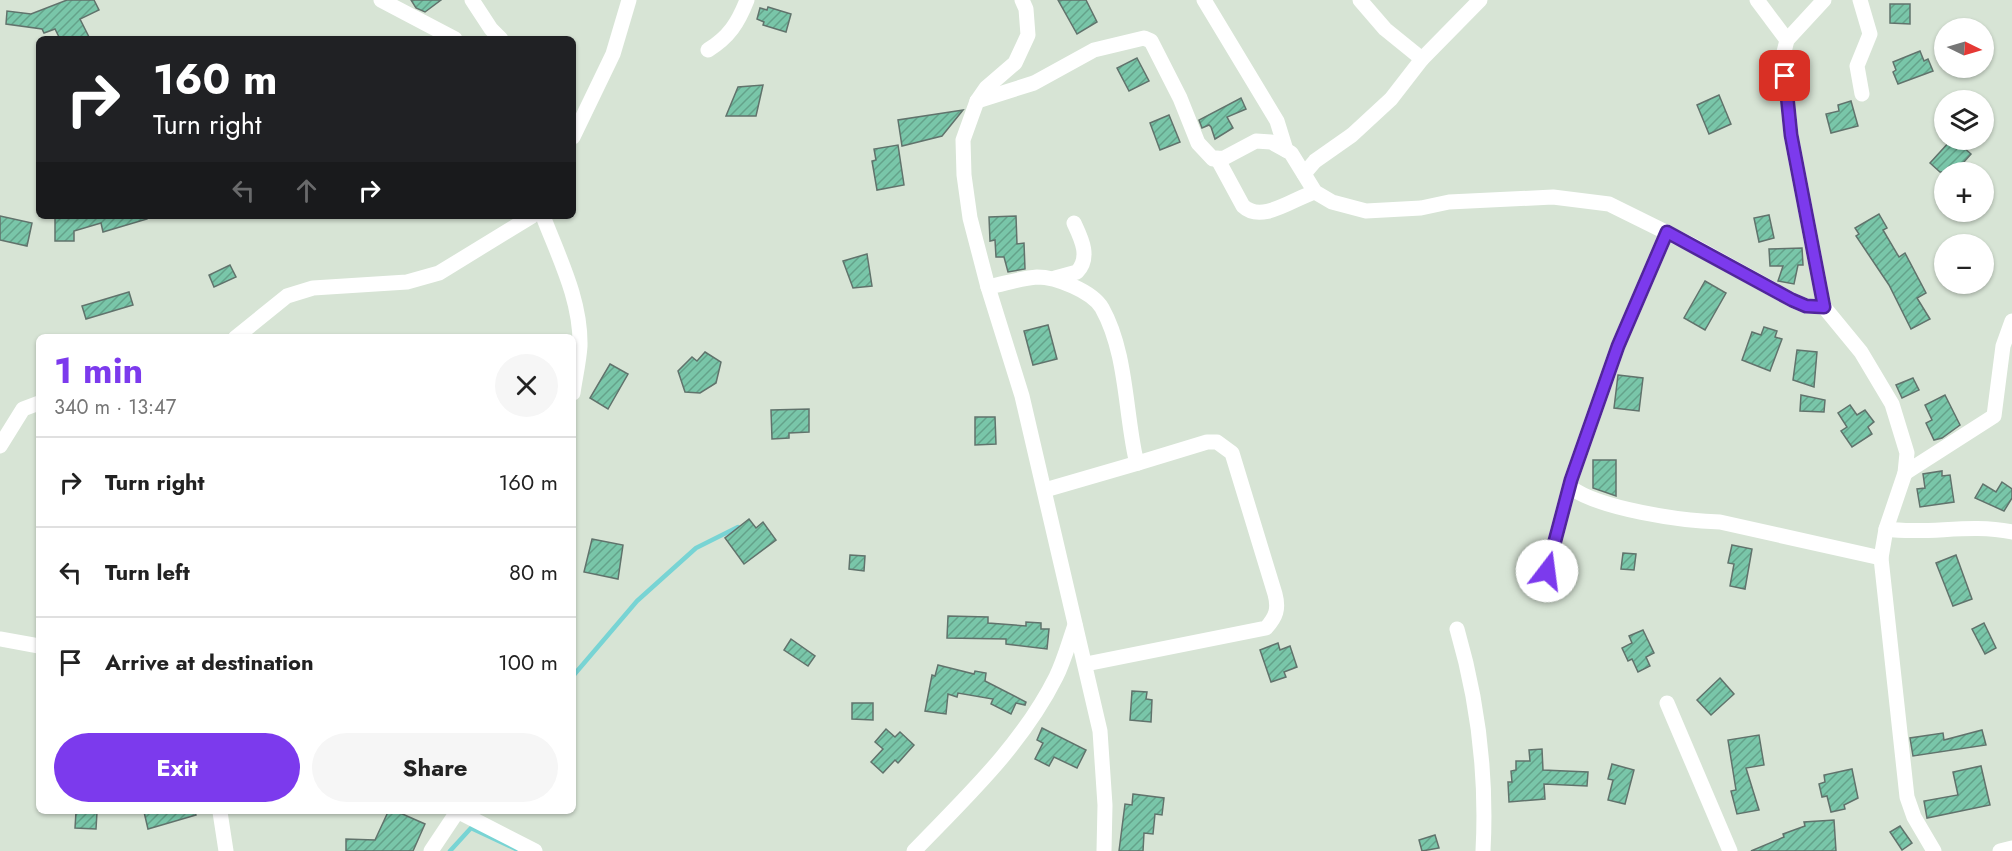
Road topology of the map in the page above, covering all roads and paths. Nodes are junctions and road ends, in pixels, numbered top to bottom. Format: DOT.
graph roads {
  1 [pos="381,0"];
  2 [pos="472,0"];
  3 [pos="628,0"];
  4 [pos="747,0"];
  5 [pos="1022,0"];
  6 [pos="1204,0"];
  7 [pos="1360,0"];
  8 [pos="1480,0"];
  9 [pos="1757,0"];
  10 [pos="1824,0"];
  11 [pos="1860,0"];
  12 [pos="449,36"];
  13 [pos="498,36"];
  14 [pos="1787,40"];
  15 [pos="708,50"];
  16 [pos="1422,59"];
  17 [pos="1862,94"];
  18 [pos="977,102"];
  19 [pos="576,131"];
  20 [pos="1286,150"];
  21 [pos="1217,158"];
  22 [pos="1304,174"];
  23 [pos="1315,192"];
  24 [pos="527,219"];
  25 [pos="544,219"];
  26 [pos="1074,223"];
  27 [pos="1667,232"];
  28 [pos="1055,278"];
  29 [pos="988,287"];
  30 [pos="1824,307"];
  31 [pos="2012,321"];
  32 [pos="240,334"];
  33 [pos="576,374"];
  34 [pos="36,404"];
  35 [pos="0,446"];
  36 [pos="1138,463"];
  37 [pos="1905,473"];
  38 [pos="1570,487"];
  39 [pos="1045,490"];
  40 [pos="1886,529"];
  41 [pos="2012,532"];
  42 [pos="1881,558"];
  43 [pos="1547,571"];
  44 [pos="1075,625"];
  45 [pos="1457,629"];
  46 [pos="0,639"];
  47 [pos="36,645"];
  48 [pos="1086,664"];
  49 [pos="1667,703"];
  50 [pos="220,814"];
  51 [pos="457,814"];
  52 [pos="462,814"];
  53 [pos="2012,848"];
  54 [pos="226,851"];
  55 [pos="430,851"];
  56 [pos="535,851"];
  57 [pos="914,851"];
  58 [pos="1104,851"];
  59 [pos="1483,851"];
  60 [pos="1730,851"];
  61 [pos="1934,851"];
  62 [pos="2000,851"];
  1 -- 12 [label="street"];
  2 -- 13 [label="street"];
  3 -- 19 [label="street"];
  4 -- 15 [label="street"];
  5 -- 18 [label="street"];
  6 -- 20 [label="street"];
  7 -- 16 [label="street"];
  8 -- 16 [label="street"];
  9 -- 14 [label="street"];
  10 -- 14 [label="street"];
  11 -- 17 [label="street"];
  14 -- 30 [label="street"];
  16 -- 22 [label="street"];
  18 -- 21 [label="street"];
  18 -- 29 [label="street"];
  20 -- 21 [label="street"];
  20 -- 22 [label="street"];
  21 -- 23 [label="street"];
  22 -- 23 [label="street"];
  23 -- 27 [label="street"];
  24 -- 32 [label="street"];
  25 -- 33 [label="street"];
  26 -- 28 [label="street"];
  27 -- 30 [label="street"];
  27 -- 38 [label="street"];
  28 -- 29 [label="street"];
  28 -- 36 [label="street"];
  29 -- 39 [label="street"];
  30 -- 37 [label="street"];
  31 -- 37 [label="street"];
  34 -- 35 [label="street"];
  36 -- 39 [label="street"];
  36 -- 48 [label="street"];
  37 -- 40 [label="street"];
  38 -- 42 [label="street"];
  38 -- 43 [label="street"];
  39 -- 44 [label="street"];
  40 -- 41 [label="street"];
  40 -- 42 [label="street"];
  42 -- 61 [label="street"];
  44 -- 48 [label="street"];
  44 -- 57 [label="street"];
  45 -- 59 [label="street"];
  46 -- 47 [label="street"];
  48 -- 58 [label="street"];
  49 -- 60 [label="street"];
  50 -- 54 [label="street"];
  51 -- 55 [label="street"];
  52 -- 56 [label="street"];
  53 -- 62 [label="street"];
}
